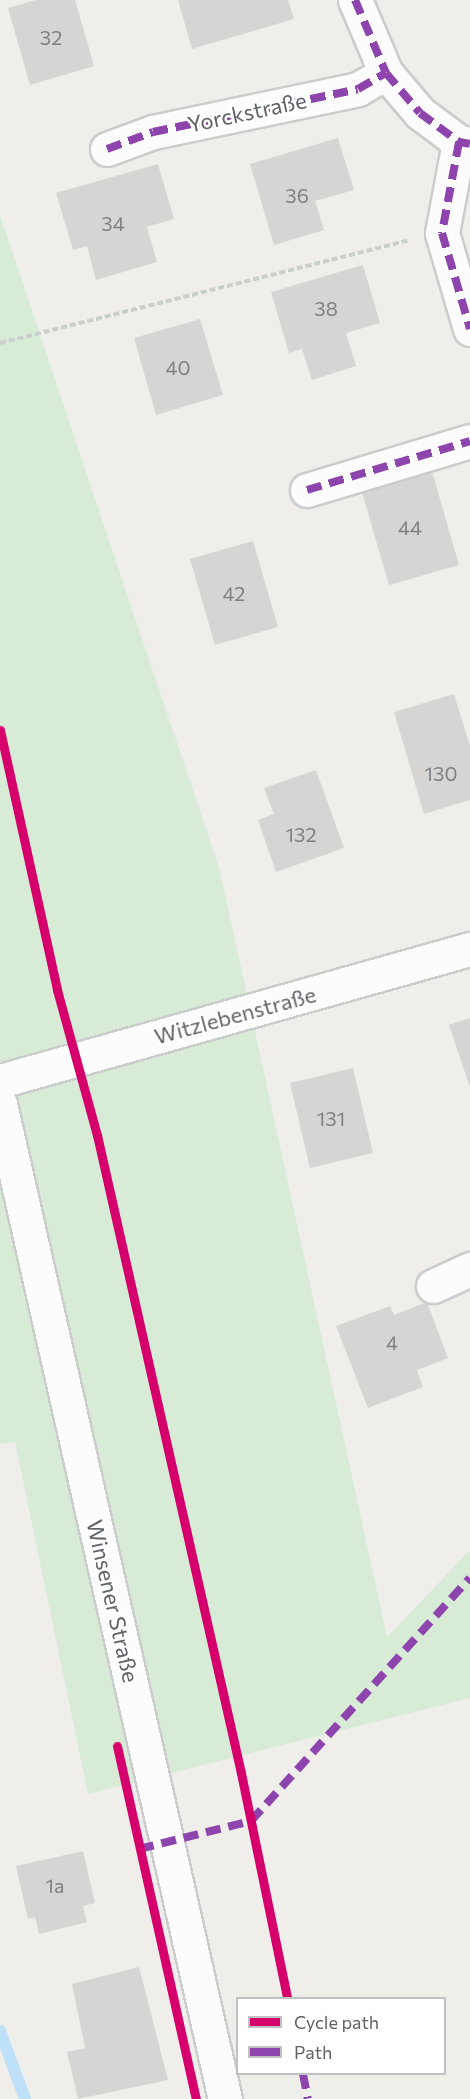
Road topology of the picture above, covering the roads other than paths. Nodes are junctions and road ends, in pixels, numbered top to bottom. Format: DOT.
graph roads {
  1 [pos="355,0"];
  2 [pos="386,73"];
  3 [pos="465,143"];
  4 [pos="107,149"];
  5 [pos="470,329"];
  6 [pos="470,441"];
  7 [pos="307,490"];
  8 [pos="470,948"];
  9 [pos="0,1081"];
  10 [pos="0,1104"];
  11 [pos="470,1269"];
  12 [pos="433,1286"];
  13 [pos="225,2099"];
  1 -- 2 [label="street"];
  2 -- 3 [label="street"];
  2 -- 4 [label="street, Yorckstraße"];
  3 -- 5 [label="street"];
  6 -- 7 [label="street"];
  8 -- 9 [label="street, Witzlebenstraße"];
  10 -- 13 [label="street, Winsener Straße"];
  11 -- 12 [label="street"];
}
